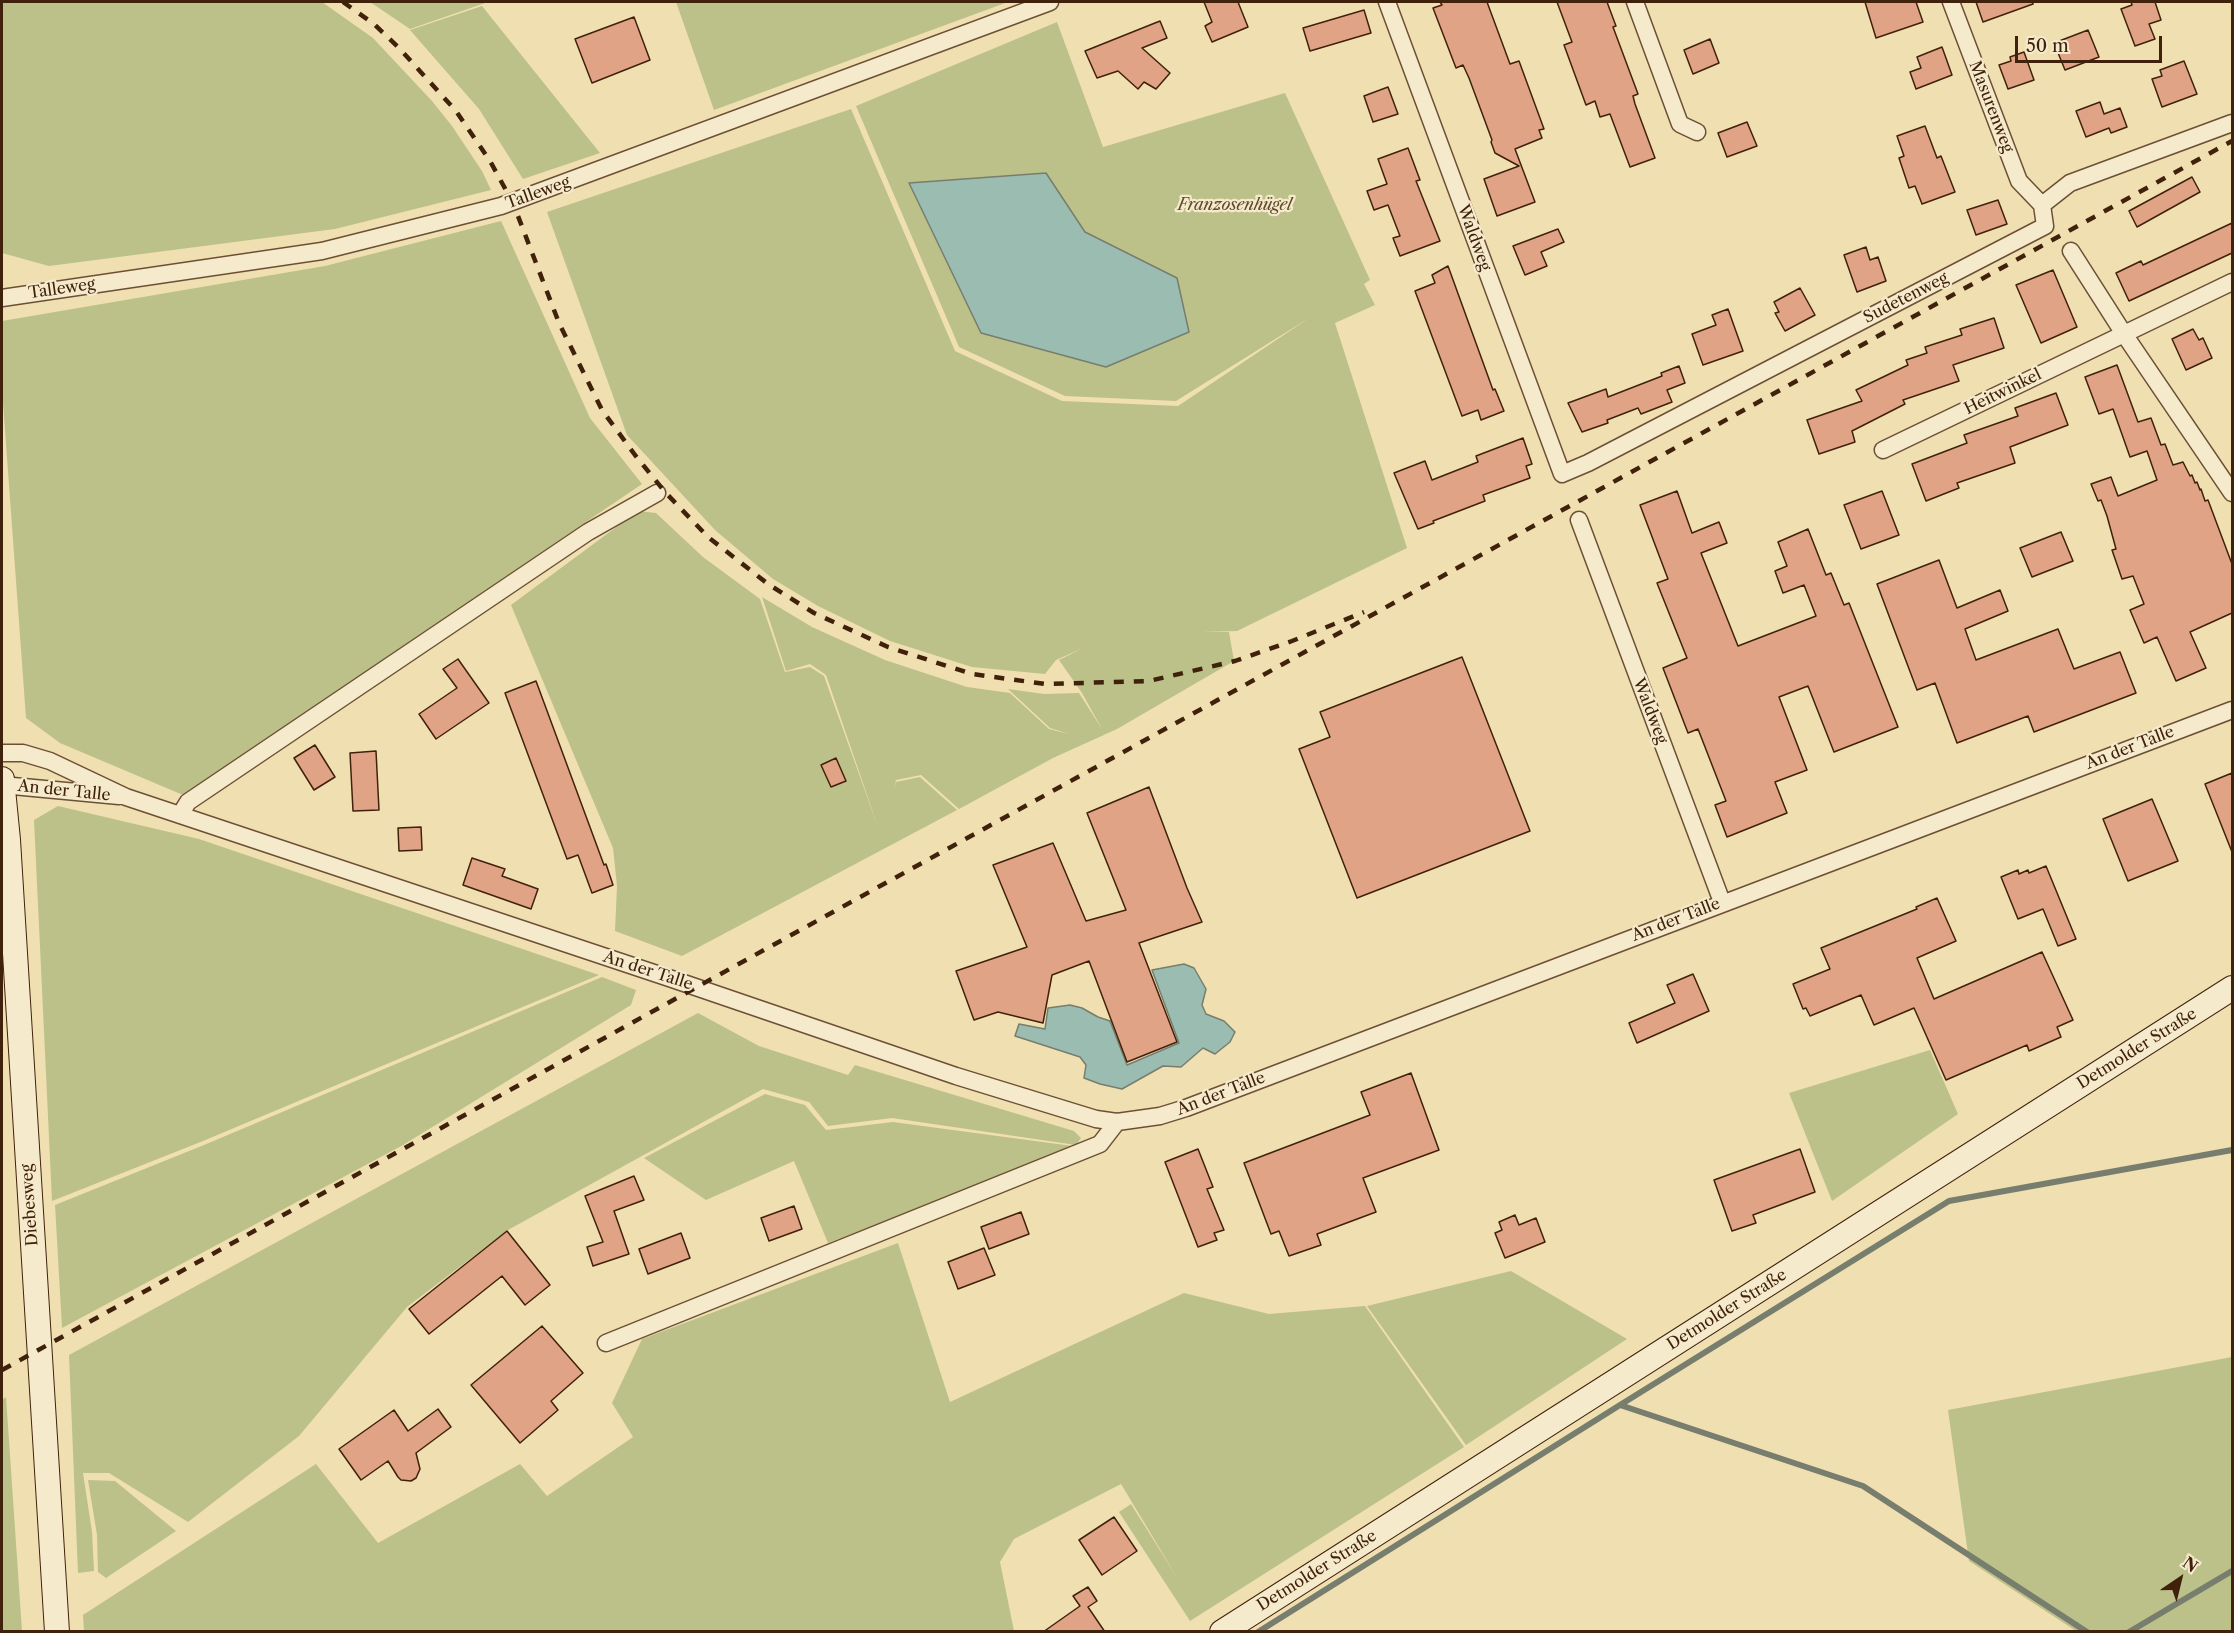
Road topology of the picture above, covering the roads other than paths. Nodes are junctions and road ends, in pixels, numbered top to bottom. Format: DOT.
graph roads {
  1 [pos="1050,2"];
  2 [pos="1387,2"];
  3 [pos="1635,2"];
  4 [pos="1951,2"];
  5 [pos="2232,123"];
  6 [pos="1697,132"];
  7 [pos="2042,205"];
  8 [pos="2071,251"];
  9 [pos="2232,282"];
  10 [pos="2,298"];
  11 [pos="2124,334"];
  12 [pos="1883,450"];
  13 [pos="1562,474"];
  14 [pos="657,493"];
  15 [pos="2232,493"];
  16 [pos="1579,520"];
  17 [pos="2232,710"];
  18 [pos="2,753"];
  19 [pos="2,779"];
  20 [pos="2,785"];
  21 [pos="126,797"];
  22 [pos="180,815"];
  23 [pos="1722,903"];
  24 [pos="2232,988"];
  25 [pos="1116,1122"];
  26 [pos="606,1343"];
  27 [pos="57,1632"];
  28 [pos="1222,1632"];
  1 -- 10 [label="street, Talleweg"];
  2 -- 13 [label="street, Waldweg"];
  3 -- 6 [label="street"];
  4 -- 7 [label="street, Masurenweg"];
  5 -- 7 [label="street"];
  7 -- 13 [label="street, Sudetenweg"];
  8 -- 11 [label="street"];
  9 -- 11 [label="street, Heitwinkel"];
  11 -- 12 [label="street, Heitwinkel"];
  11 -- 15 [label="street"];
  14 -- 22 [label="street"];
  16 -- 23 [label="street, Waldweg"];
  17 -- 23 [label="street, An der Talle"];
  18 -- 21 [label="street, An der Talle"];
  19 -- 20 [label="street, Diebesweg"];
  20 -- 21 [label="street, An der Talle"];
  20 -- 27 [label="street, Diebesweg"];
  21 -- 22 [label="street, An der Talle"];
  22 -- 25 [label="street, An der Talle"];
  23 -- 25 [label="street, An der Talle"];
  24 -- 28 [label="street, Detmolder Straße"];
  25 -- 26 [label="street"];
}
